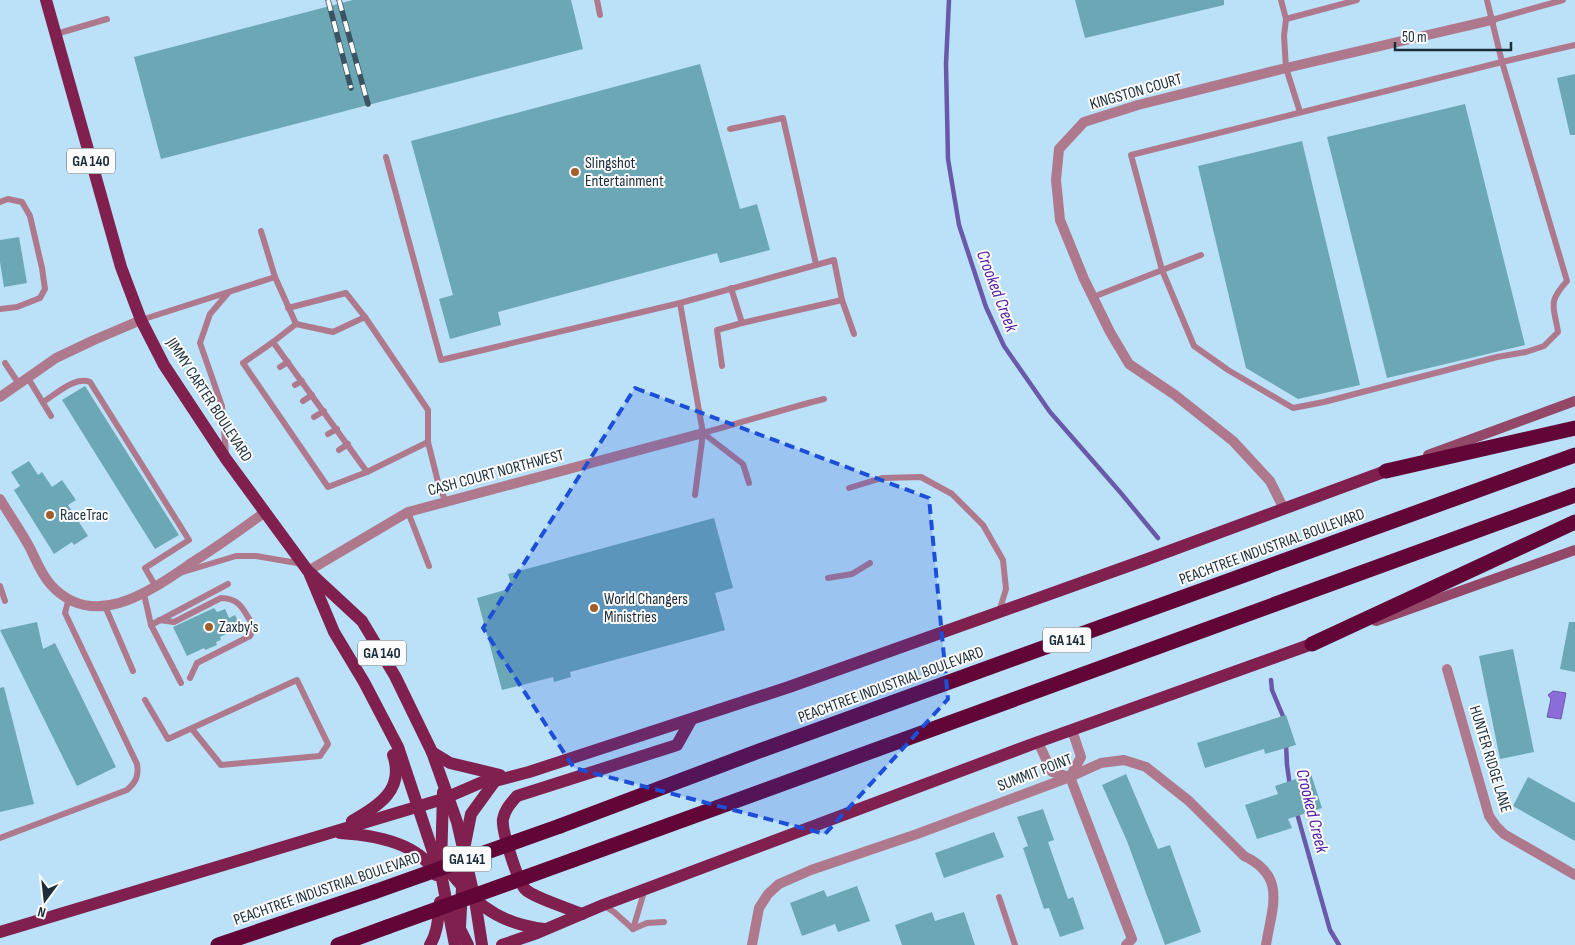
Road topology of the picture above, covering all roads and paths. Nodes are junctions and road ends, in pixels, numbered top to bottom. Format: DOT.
graph roads {
  1 [pos="46,0"];
  2 [pos="597,0"];
  3 [pos="1281,0"];
  4 [pos="1357,0"];
  5 [pos="1487,0"];
  6 [pos="1563,0"];
  7 [pos="600,15"];
  8 [pos="107,19"];
  9 [pos="1286,19"];
  10 [pos="1492,20"];
  11 [pos="56,34"];
  12 [pos="1575,45"];
  13 [pos="1502,62"];
  14 [pos="1286,68"];
  15 [pos="1300,112"];
  16 [pos="730,128"];
  17 [pos="386,157"];
  18 [pos="0,202"];
  19 [pos="261,231"];
  20 [pos="1201,255"];
  21 [pos="816,264"];
  22 [pos="1162,270"];
  23 [pos="275,277"];
  24 [pos="731,288"];
  25 [pos="228,293"];
  26 [pos="1093,297"];
  27 [pos="842,300"];
  28 [pos="680,303"];
  29 [pos="288,308"];
  30 [pos="0,309"];
  31 [pos="365,317"];
  32 [pos="141,320"];
  33 [pos="742,323"];
  34 [pos="296,324"];
  35 [pos="854,334"];
  36 [pos="273,342"];
  37 [pos="288,362"];
  38 [pos="5,363"];
  39 [pos="722,366"];
  40 [pos="280,367"];
  41 [pos="23,381"];
  42 [pos="302,381"];
  43 [pos="295,385"];
  44 [pos="312,394"];
  45 [pos="0,397"];
  46 [pos="824,399"];
  47 [pos="303,401"];
  48 [pos="1575,401"];
  49 [pos="43,402"];
  50 [pos="324,411"];
  51 [pos="287,413"];
  52 [pos="51,416"];
  53 [pos="314,417"];
  54 [pos="281,418"];
  55 [pos="1575,428"];
  56 [pos="337,429"];
  57 [pos="703,433"];
  58 [pos="328,434"];
  59 [pos="428,442"];
  60 [pos="348,444"];
  61 [pos="339,450"];
  62 [pos="1575,455"];
  63 [pos="226,459"];
  64 [pos="322,462"];
  65 [pos="314,466"];
  66 [pos="1386,471"];
  67 [pos="367,472"];
  68 [pos="749,483"];
  69 [pos="849,488"];
  70 [pos="695,495"];
  71 [pos="1575,495"];
  72 [pos="0,500"];
  73 [pos="446,502"];
  74 [pos="1284,509"];
  75 [pos="266,512"];
  76 [pos="408,512"];
  77 [pos="1575,522"];
  78 [pos="1575,550"];
  79 [pos="870,562"];
  80 [pos="430,566"];
  81 [pos="306,568"];
  82 [pos="175,575"];
  83 [pos="828,578"];
  84 [pos="228,584"];
  85 [pos="0,586"];
  86 [pos="156,587"];
  87 [pos="144,594"];
  88 [pos="69,598"];
  89 [pos="5,601"];
  90 [pos="105,606"];
  91 [pos="999,612"];
  92 [pos="159,620"];
  93 [pos="151,624"];
  94 [pos="334,632"];
  95 [pos="1312,644"];
  96 [pos="1447,668"];
  97 [pos="133,671"];
  98 [pos="190,678"];
  99 [pos="181,683"];
  100 [pos="145,700"];
  101 [pos="691,720"];
  102 [pos="192,729"];
  103 [pos="1072,730"];
  104 [pos="1038,742"];
  105 [pos="432,752"];
  106 [pos="512,777"];
  107 [pos="1070,777"];
  108 [pos="496,780"];
  109 [pos="446,798"];
  110 [pos="418,806"];
  111 [pos="333,832"];
  112 [pos="0,838"];
  113 [pos="431,847"];
  114 [pos="464,850"];
  115 [pos="441,860"];
  116 [pos="1575,875"];
  117 [pos="443,886"];
  118 [pos="462,887"];
  119 [pos="644,890"];
  120 [pos="999,897"];
  121 [pos="475,900"];
  122 [pos="603,905"];
  123 [pos="582,914"];
  124 [pos="664,922"];
  125 [pos="460,927"];
  126 [pos="632,929"];
  127 [pos="542,931"];
  128 [pos="0,932"];
  129 [pos="218,945"];
  130 [pos="338,945"];
  131 [pos="430,945"];
  132 [pos="457,945"];
  133 [pos="468,945"];
  134 [pos="482,945"];
  135 [pos="502,945"];
  136 [pos="528,945"];
  137 [pos="752,945"];
  138 [pos="1015,945"];
  139 [pos="1126,945"];
  140 [pos="1266,945"];
  1 -- 11 [label="main road, JIMMY CARTER BOULEVARD / GA 140"];
  2 -- 7 [label="lane"];
  3 -- 9 [label="lane"];
  4 -- 9 [label="lane"];
  5 -- 10 [label="lane"];
  6 -- 10 [label="lane"];
  8 -- 11 [label="lane"];
  9 -- 14 [label="lane"];
  10 -- 13 [label="lane"];
  10 -- 14 [label="street, KINGSTON COURT"];
  11 -- 32 [label="main road, JIMMY CARTER BOULEVARD / GA 140"];
  12 -- 13 [label="lane"];
  13 -- 15 [label="lane"];
  13 -- 22 [label="lane"];
  14 -- 15 [label="lane"];
  14 -- 26 [label="street, KINGSTON COURT"];
  15 -- 22 [label="lane"];
  16 -- 21 [label="lane"];
  17 -- 28 [label="lane"];
  18 -- 30 [label="lane"];
  19 -- 23 [label="lane"];
  20 -- 22 [label="lane"];
  21 -- 24 [label="lane"];
  21 -- 27 [label="lane"];
  22 -- 26 [label="lane"];
  23 -- 25 [label="lane"];
  23 -- 29 [label="lane"];
  24 -- 28 [label="lane"];
  24 -- 33 [label="lane"];
  25 -- 32 [label="lane"];
  25 -- 63 [label="lane"];
  26 -- 74 [label="street, KINGSTON COURT"];
  27 -- 33 [label="lane"];
  27 -- 35 [label="lane"];
  28 -- 57 [label="lane"];
  29 -- 31 [label="lane"];
  29 -- 34 [label="lane"];
  31 -- 34 [label="lane"];
  31 -- 59 [label="lane"];
  32 -- 41 [label="street"];
  32 -- 63 [label="main road, JIMMY CARTER BOULEVARD / GA 140"];
  33 -- 39 [label="lane"];
  34 -- 36 [label="lane"];
  36 -- 37 [label="lane"];
  36 -- 54 [label="lane"];
  37 -- 40 [label="lane"];
  37 -- 42 [label="lane"];
  38 -- 41 [label="lane"];
  41 -- 45 [label="street"];
  41 -- 49 [label="lane"];
  42 -- 43 [label="lane"];
  42 -- 44 [label="lane"];
  44 -- 47 [label="lane"];
  44 -- 50 [label="lane"];
  46 -- 57 [label="lane"];
  48 -- 66 [label="main road, PEACHTREE INDUSTRIAL BOULEVARD"];
  49 -- 52 [label="lane"];
  49 -- 86 [label="lane"];
  50 -- 53 [label="lane"];
  50 -- 56 [label="lane"];
  51 -- 54 [label="lane"];
  54 -- 65 [label="lane"];
  55 -- 66 [label="highway"];
  56 -- 58 [label="lane"];
  56 -- 60 [label="lane"];
  57 -- 68 [label="lane"];
  57 -- 70 [label="lane"];
  57 -- 73 [label="street, CASH COURT NORTHWEST"];
  59 -- 67 [label="lane"];
  59 -- 73 [label="lane"];
  60 -- 61 [label="lane"];
  60 -- 67 [label="lane"];
  62 -- 129 [label="highway, PEACHTREE INDUSTRIAL BOULEVARD / GA 141, bridge"];
  63 -- 75 [label="main road, JIMMY CARTER BOULEVARD / GA 140"];
  64 -- 65 [label="lane"];
  65 -- 67 [label="lane"];
  66 -- 74 [label="main road, PEACHTREE INDUSTRIAL BOULEVARD"];
  69 -- 91 [label="lane"];
  71 -- 130 [label="highway, GA 141, bridge"];
  72 -- 88 [label="street"];
  73 -- 76 [label="street, CASH COURT NORTHWEST"];
  74 -- 91 [label="main road, PEACHTREE INDUSTRIAL BOULEVARD"];
  75 -- 81 [label="main road, JIMMY CARTER BOULEVARD / GA 140"];
  75 -- 82 [label="street"];
  76 -- 80 [label="lane"];
  76 -- 81 [label="street, CASH COURT NORTHWEST"];
  77 -- 95 [label="highway"];
  78 -- 95 [label="main road"];
  79 -- 83 [label="lane"];
  81 -- 82 [label="lane"];
  81 -- 94 [label="main road, JIMMY CARTER BOULEVARD / GA 140"];
  81 -- 105 [label="main road, JIMMY CARTER BOULEVARD / GA 140"];
  82 -- 86 [label="street"];
  84 -- 92 [label="lane"];
  85 -- 89 [label="lane"];
  86 -- 87 [label="street"];
  87 -- 90 [label="street"];
  87 -- 93 [label="lane"];
  88 -- 90 [label="street"];
  88 -- 112 [label="lane"];
  90 -- 97 [label="lane"];
  91 -- 101 [label="main road, PEACHTREE INDUSTRIAL BOULEVARD"];
  92 -- 93 [label="lane"];
  92 -- 98 [label="lane"];
  93 -- 99 [label="lane"];
  94 -- 110 [label="main road, JIMMY CARTER BOULEVARD / GA 140"];
  94 -- 111 [label="main road"];
  95 -- 103 [label="main road"];
  96 -- 116 [label="street, HUNTER RIDGE LANE"];
  100 -- 102 [label="lane"];
  101 -- 106 [label="main road, PEACHTREE INDUSTRIAL BOULEVARD"];
  101 -- 123 [label="main road"];
  102 -- 102 [label="lane"];
  103 -- 104 [label="main road"];
  103 -- 107 [label="street"];
  104 -- 107 [label="street"];
  104 -- 119 [label="main road"];
  105 -- 106 [label="main road"];
  105 -- 109 [label="main road, JIMMY CARTER BOULEVARD / GA 140"];
  106 -- 108 [label="main road, PEACHTREE INDUSTRIAL BOULEVARD"];
  107 -- 137 [label="street, SUMMIT POINT"];
  107 -- 139 [label="street"];
  107 -- 140 [label="street, SUMMIT POINT"];
  108 -- 109 [label="main road, PEACHTREE INDUSTRIAL BOULEVARD"];
  108 -- 114 [label="main road"];
  109 -- 110 [label="main road, PEACHTREE INDUSTRIAL BOULEVARD"];
  109 -- 114 [label="main road, JIMMY CARTER BOULEVARD / GA 140"];
  109 -- 115 [label="main road"];
  110 -- 111 [label="main road, PEACHTREE INDUSTRIAL BOULEVARD"];
  110 -- 113 [label="main road, JIMMY CARTER BOULEVARD / GA 140"];
  111 -- 117 [label="main road"];
  111 -- 128 [label="main road"];
  113 -- 115 [label="main road"];
  113 -- 117 [label="main road, JIMMY CARTER BOULEVARD / GA 140"];
  114 -- 118 [label="main road"];
  114 -- 121 [label="main road, JIMMY CARTER BOULEVARD / GA 140"];
  115 -- 117 [label="main road"];
  115 -- 118 [label="main road"];
  117 -- 125 [label="main road"];
  117 -- 131 [label="main road"];
  117 -- 132 [label="main road, JIMMY CARTER BOULEVARD / GA 140"];
  118 -- 121 [label="main road"];
  118 -- 125 [label="main road"];
  119 -- 122 [label="main road"];
  119 -- 126 [label="lane"];
  120 -- 138 [label="lane"];
  121 -- 127 [label="main road"];
  121 -- 134 [label="main road, JIMMY CARTER BOULEVARD / GA 140"];
  122 -- 123 [label="main road"];
  122 -- 126 [label="lane"];
  123 -- 127 [label="main road"];
  124 -- 126 [label="lane"];
  125 -- 132 [label="main road"];
  125 -- 133 [label="main road"];
  127 -- 135 [label="main road"];
  127 -- 136 [label="main road"];
}
